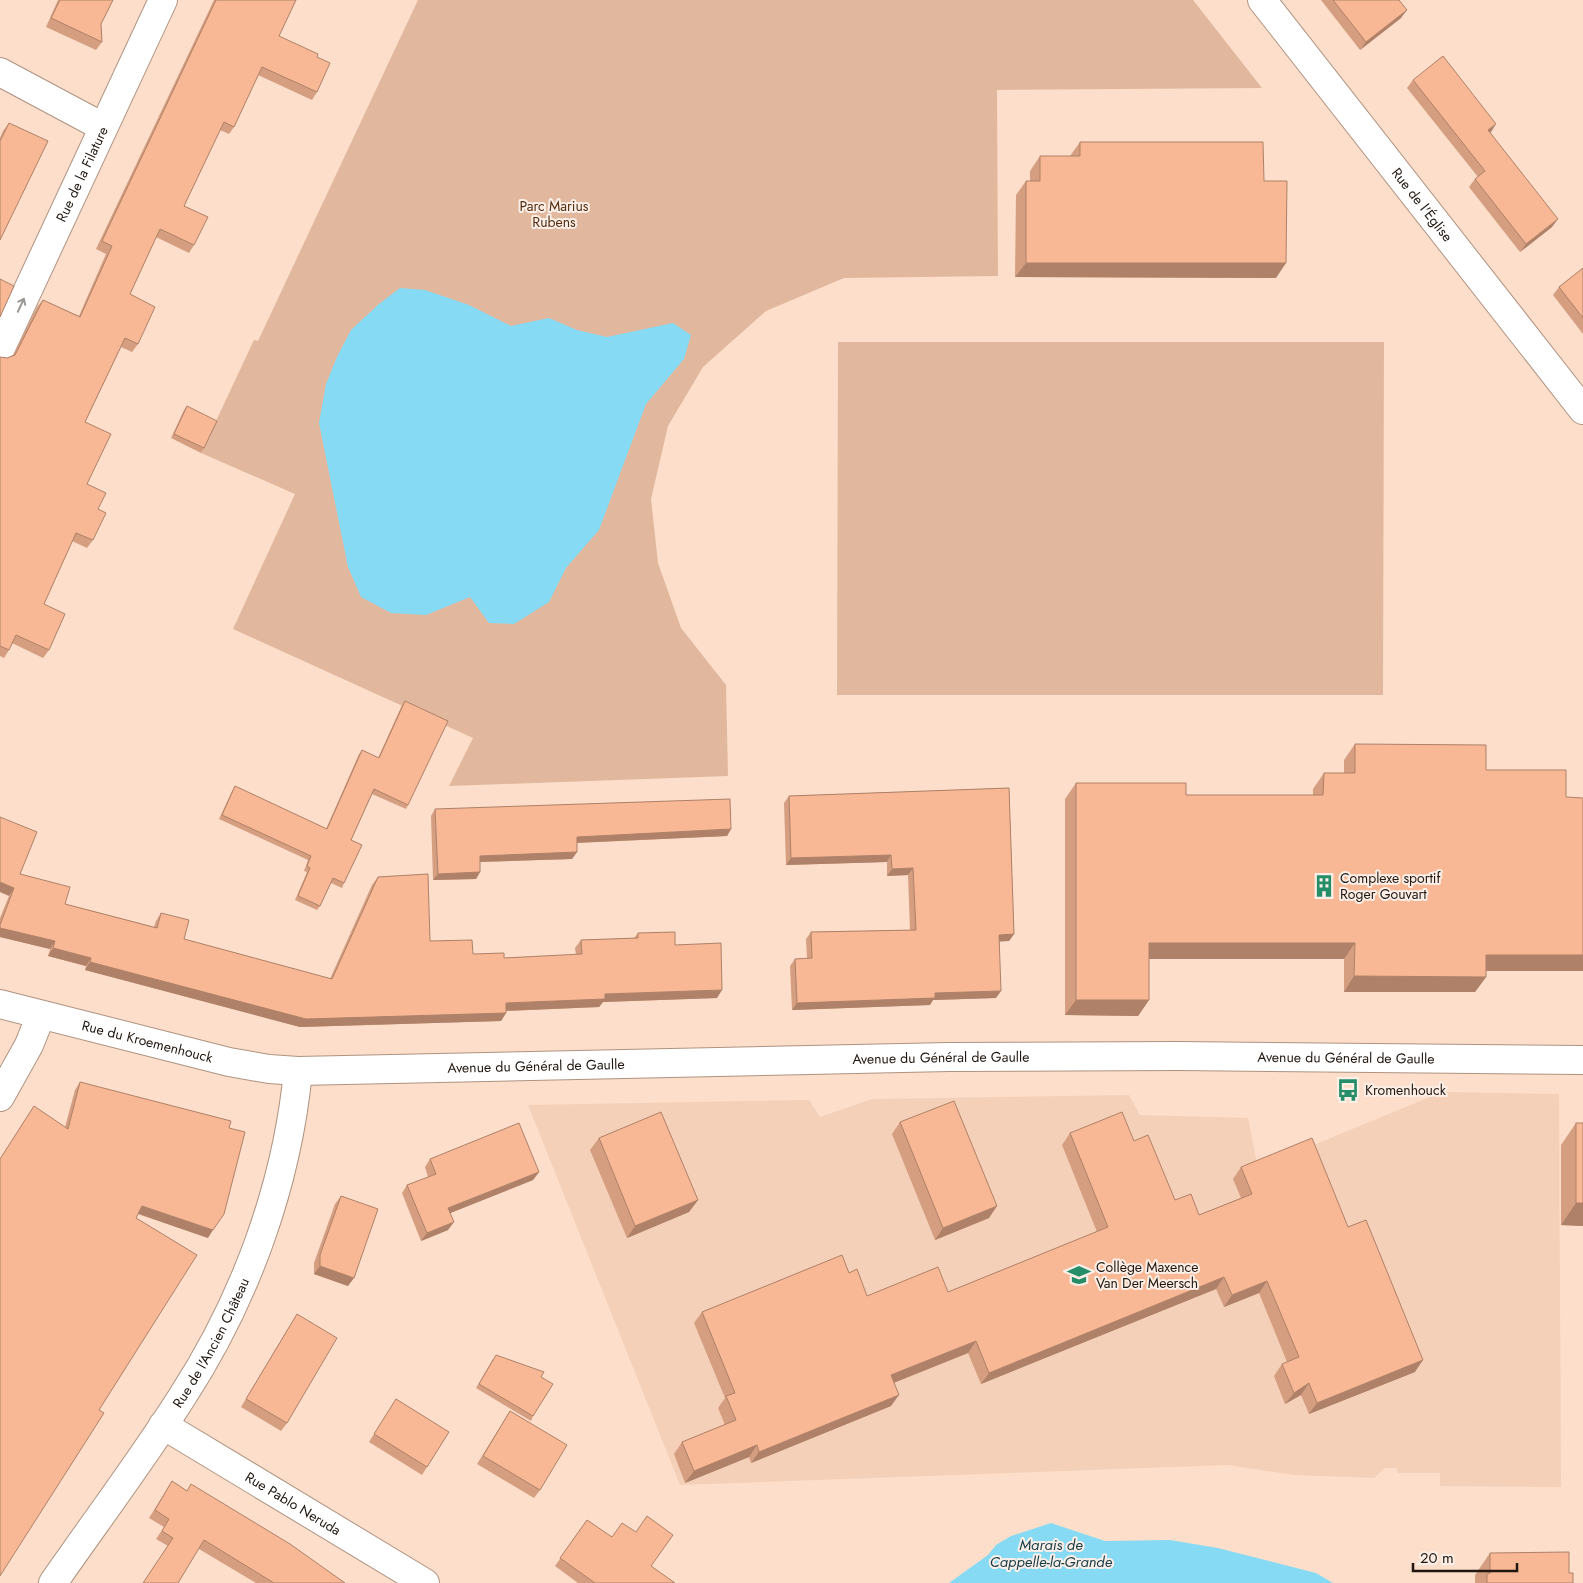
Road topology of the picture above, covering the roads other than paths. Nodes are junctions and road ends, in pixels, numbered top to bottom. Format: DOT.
graph roads {
  1 [pos="163,0"];
  2 [pos="1262,0"];
  3 [pos="0,72"];
  4 [pos="103,127"];
  5 [pos="0,350"];
  6 [pos="1583,410"];
  7 [pos="0,1004"];
  8 [pos="41,1015"];
  9 [pos="1583,1060"];
  10 [pos="298,1072"];
  11 [pos="0,1097"];
  12 [pos="163,1425"];
  13 [pos="53,1583"];
  14 [pos="425,1583"];
  1 -- 4 [label="street, Rue de la Filature"];
  2 -- 6 [label="street, Rue de l'Église"];
  3 -- 4 [label="street"];
  5 -- 4 [label="street, Rue de la Filature, one-way"];
  7 -- 8 [label="street, Rue du Kroemenhouck"];
  8 -- 10 [label="street, Rue du Kroemenhouck"];
  8 -- 11 [label="street"];
  9 -- 10 [label="street, Avenue du Général de Gaulle"];
  10 -- 12 [label="street, Rue de l'Ancien Château"];
  12 -- 13 [label="street, Rue de l'Ancien Château"];
  12 -- 14 [label="street, Rue Pablo Neruda"];
}
